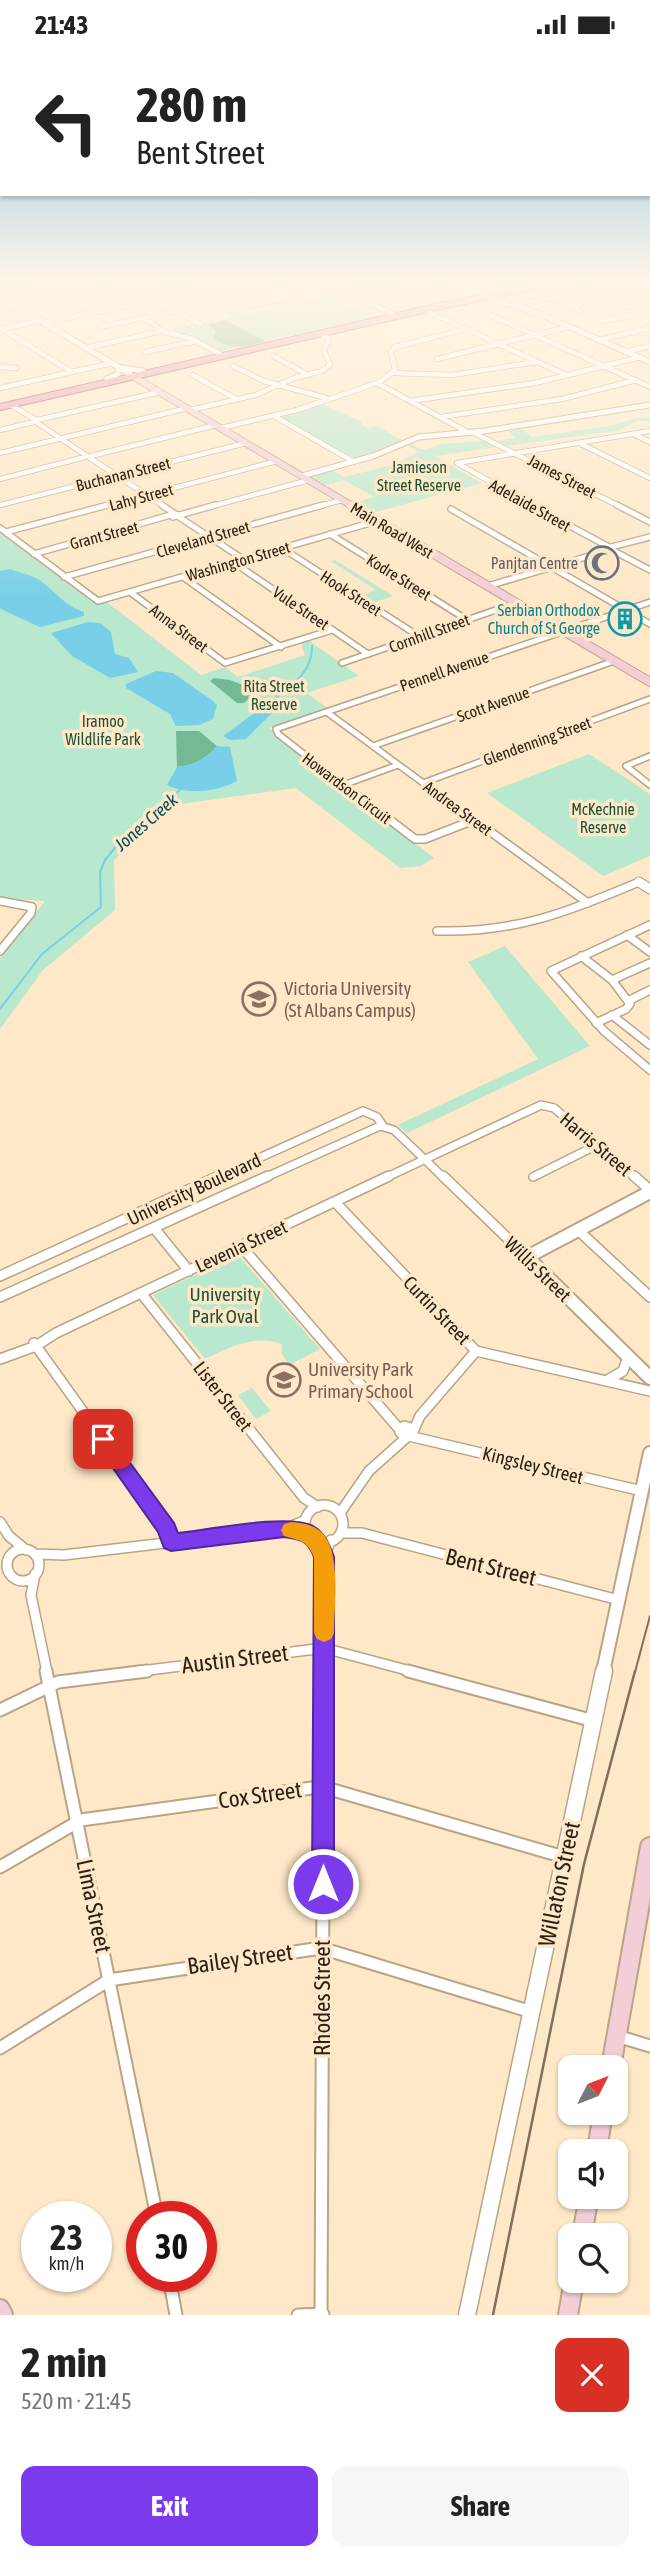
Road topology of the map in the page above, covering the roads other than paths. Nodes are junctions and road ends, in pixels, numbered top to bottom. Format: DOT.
graph roads {
  1 [pos="71,388"];
  2 [pos="76,388"];
  3 [pos="153,388"];
  4 [pos="215,388"];
  5 [pos="272,388"];
  6 [pos="288,388"];
  7 [pos="361,388"];
  8 [pos="386,388"];
  9 [pos="502,388"];
  10 [pos="607,388"];
  11 [pos="160,392"];
  12 [pos="327,398"];
  13 [pos="236,400"];
  14 [pos="410,401"];
  15 [pos="4,404"];
  16 [pos="650,405"];
  17 [pos="189,409"];
  18 [pos="274,417"];
  19 [pos="441,417"];
  20 [pos="36,421"];
  21 [pos="219,427"];
  22 [pos="0,430"];
  23 [pos="650,431"];
  24 [pos="472,433"];
  25 [pos="635,435"];
  26 [pos="62,439"];
  27 [pos="650,442"];
  28 [pos="246,443"];
  29 [pos="581,444"];
  30 [pos="0,453"];
  31 [pos="517,453"];
  32 [pos="88,457"];
  33 [pos="277,461"];
  34 [pos="355,462"];
  35 [pos="117,476"];
  36 [pos="305,478"];
  37 [pos="650,478"];
  38 [pos="0,479"];
  39 [pos="146,495"];
  40 [pos="342,500"];
  41 [pos="0,505"];
  42 [pos="451,509"];
  43 [pos="177,516"];
  44 [pos="377,520"];
  45 [pos="650,522"];
  46 [pos="0,528"];
  47 [pos="6,532"];
  48 [pos="330,534"];
  49 [pos="209,537"];
  50 [pos="650,537"];
  51 [pos="282,548"];
  52 [pos="611,549"];
  53 [pos="34,554"];
  54 [pos="243,559"];
  55 [pos="233,562"];
  56 [pos="551,567"];
  57 [pos="650,571"];
  58 [pos="64,577"];
  59 [pos="183,577"];
  60 [pos="488,586"];
  61 [pos="130,592"];
  62 [pos="650,602"];
  63 [pos="516,603"];
  64 [pos="625,610"];
  65 [pos="469,621"];
  66 [pos="650,624"];
  67 [pos="332,630"];
  68 [pos="562,631"];
  69 [pos="420,637"];
  70 [pos="281,646"];
  71 [pos="368,654"];
  72 [pos="614,661"];
  73 [pos="342,663"];
  74 [pos="650,683"];
  75 [pos="650,699"];
  76 [pos="328,713"];
  77 [pos="373,746"];
  78 [pos="650,756"];
  79 [pos="398,765"];
  80 [pos="423,783"];
  81 [pos="346,784"];
  82 [pos="650,785"];
  83 [pos="474,820"];
  84 [pos="650,877"];
  85 [pos="639,881"];
  86 [pos="650,889"];
  87 [pos="0,901"];
  88 [pos="588,903"];
  89 [pos="649,926"];
  90 [pos="437,932"];
  91 [pos="627,935"];
  92 [pos="0,951"];
  93 [pos="650,952"];
  94 [pos="581,956"];
  95 [pos="650,963"];
  96 [pos="612,980"];
  97 [pos="650,990"];
  98 [pos="628,1001"];
  99 [pos="612,1015"];
  100 [pos="596,1023"];
  101 [pos="650,1045"];
  102 [pos="650,1070"];
  103 [pos="383,1126"];
  104 [pos="597,1145"];
  105 [pos="426,1160"];
  106 [pos="533,1177"];
  107 [pos="650,1191"];
  108 [pos="335,1202"];
  109 [pos="155,1230"];
  110 [pos="579,1231"];
  111 [pos="241,1246"];
  112 [pos="527,1257"];
  113 [pos="189,1271"];
  114 [pos="0,1276"];
  115 [pos="141,1293"];
  116 [pos="0,1297"];
  117 [pos="650,1297"];
  118 [pos="35,1345"];
  119 [pos="476,1351"];
  120 [pos="628,1357"];
  121 [pos="0,1359"];
  122 [pos="650,1378"];
  123 [pos="606,1381"];
  124 [pos="650,1391"];
  125 [pos="407,1431"];
  126 [pos="650,1453"];
  127 [pos="642,1491"];
  128 [pos="336,1510"];
  129 [pos="309,1518"];
  130 [pos="0,1522"];
  131 [pos="343,1529"];
  132 [pos="9,1537"];
  133 [pos="317,1540"];
  134 [pos="331,1540"];
  135 [pos="171,1542"];
  136 [pos="31,1552"];
  137 [pos="64,1555"];
  138 [pos="324,1557"];
  139 [pos="7,1570"];
  140 [pos="38,1571"];
  141 [pos="31,1595"];
  142 [pos="619,1600"];
  143 [pos="324,1648"];
  144 [pos="49,1684"];
  145 [pos="0,1710"];
  146 [pos="594,1721"];
  147 [pos="324,1788"];
  148 [pos="76,1822"];
  149 [pos="650,1847"];
  150 [pos="565,1857"];
  151 [pos="0,1867"];
  152 [pos="321,1948"];
  153 [pos="109,1980"];
  154 [pos="533,2012"];
  155 [pos="617,2036"];
  156 [pos="650,2046"];
  157 [pos="0,2048"];
  158 [pos="613,2055"];
  159 [pos="154,2201"];
  160 [pos="172,2292"];
  161 [pos="572,2293"];
  162 [pos="0,2309"];
  163 [pos="324,2314"];
  164 [pos="3,2315"];
  165 [pos="176,2315"];
  166 [pos="299,2315"];
  167 [pos="467,2315"];
  168 [pos="568,2315"];
  1 -- 15 [label="main road"];
  2 -- 15 [label="main road"];
  3 -- 11 [label="main road, Main Road West"];
  4 -- 13 [label="street"];
  5 -- 13 [label="street"];
  6 -- 12 [label="street"];
  7 -- 12 [label="street"];
  8 -- 14 [label="street, James Street"];
  9 -- 14 [label="street"];
  10 -- 19 [label="street"];
  11 -- 17 [label="main road, Main Road West"];
  11 -- 20 [label="street"];
  12 -- 18 [label="street"];
  13 -- 17 [label="street"];
  14 -- 19 [label="street, James Street"];
  15 -- 20 [label="street"];
  16 -- 24 [label="street"];
  17 -- 21 [label="main road, Main Road West"];
  17 -- 26 [label="street"];
  18 -- 21 [label="street"];
  18 -- 34 [label="street"];
  19 -- 24 [label="street, James Street"];
  20 -- 22 [label="street"];
  20 -- 26 [label="street"];
  21 -- 28 [label="main road, Main Road West"];
  21 -- 32 [label="street"];
  23 -- 25 [label="street"];
  24 -- 31 [label="street, James Street"];
  24 -- 34 [label="street"];
  25 -- 27 [label="street"];
  25 -- 29 [label="street"];
  26 -- 30 [label="street"];
  26 -- 32 [label="street"];
  28 -- 33 [label="main road, Main Road West"];
  28 -- 35 [label="street, Buchanan Street"];
  29 -- 31 [label="street"];
  29 -- 37 [label="street"];
  31 -- 45 [label="street, James Street"];
  31 -- 52 [label="street, Adelaide Street"];
  32 -- 35 [label="street"];
  32 -- 38 [label="street"];
  33 -- 36 [label="main road, Main Road West"];
  33 -- 39 [label="street, Lahy Street"];
  34 -- 36 [label="street"];
  35 -- 39 [label="street"];
  35 -- 41 [label="street, Buchanan Street"];
  36 -- 40 [label="main road, Main Road West"];
  36 -- 43 [label="street, Grant Street"];
  39 -- 43 [label="street"];
  39 -- 47 [label="street, Lahy Street"];
  40 -- 44 [label="main road, Main Road West"];
  40 -- 49 [label="street, Cleveland Street"];
  42 -- 56 [label="street"];
  43 -- 49 [label="street"];
  43 -- 53 [label="street, Grant Street"];
  44 -- 48 [label="street, Washington Street"];
  44 -- 60 [label="main road, Main Road West"];
  46 -- 47 [label="street"];
  47 -- 53 [label="street"];
  48 -- 51 [label="street, Washington Street"];
  48 -- 65 [label="street, Kodre Street"];
  49 -- 54 [label="street"];
  49 -- 58 [label="street, Cleveland Street"];
  50 -- 52 [label="street"];
  51 -- 54 [label="street, Washington Street"];
  51 -- 69 [label="street, Hook Street"];
  52 -- 56 [label="street"];
  52 -- 57 [label="street, Adelaide Street"];
  53 -- 58 [label="street"];
  54 -- 55 [label="street, Washington Street"];
  55 -- 59 [label="street, Washington Street"];
  55 -- 67 [label="street, Vule Street"];
  56 -- 60 [label="street"];
  56 -- 64 [label="street"];
  58 -- 61 [label="street, Washington Street"];
  59 -- 61 [label="street, Washington Street"];
  59 -- 70 [label="street"];
  60 -- 63 [label="main road, Main Road West"];
  61 -- 70 [label="street, Anna Street"];
  62 -- 64 [label="street, Pennell Avenue"];
  63 -- 65 [label="street, Cornhill Street"];
  63 -- 68 [label="main road, Main Road West"];
  64 -- 66 [label="street"];
  64 -- 68 [label="street, Pennell Avenue"];
  65 -- 69 [label="street, Cornhill Street"];
  67 -- 70 [label="street"];
  67 -- 71 [label="street, Vule Street"];
  68 -- 72 [label="main road, Main Road West"];
  68 -- 76 [label="street, Pennell Avenue"];
  69 -- 71 [label="street, Cornhill Street"];
  71 -- 73 [label="street, Cornhill Street"];
  72 -- 74 [label="main road, Main Road West"];
  72 -- 77 [label="street, Scott Avenue"];
  75 -- 80 [label="street, Glendenning Street"];
  76 -- 77 [label="street, Andrea Street"];
  76 -- 81 [label="street, Howardson Circuit"];
  77 -- 79 [label="street, Andrea Street"];
  78 -- 82 [label="street"];
  79 -- 80 [label="street, Andrea Street"];
  79 -- 81 [label="street"];
  80 -- 83 [label="street, Andrea Street"];
  81 -- 83 [label="street, Howardson Circuit"];
  83 -- 88 [label="street, Andrea Street"];
  84 -- 85 [label="street"];
  85 -- 86 [label="street"];
  85 -- 88 [label="street"];
  87 -- 92 [label="street"];
  88 -- 90 [label="street"];
  89 -- 91 [label="street"];
  91 -- 93 [label="street"];
  91 -- 94 [label="street"];
  94 -- 96 [label="street"];
  94 -- 100 [label="street"];
  95 -- 96 [label="street"];
  96 -- 98 [label="street"];
  97 -- 98 [label="street"];
  98 -- 99 [label="street"];
  99 -- 100 [label="street"];
  99 -- 101 [label="street"];
  100 -- 102 [label="street"];
  103 -- 105 [label="street, Willis Street"];
  103 -- 109 [label="street"];
  103 -- 114 [label="street, University Boulevard"];
  104 -- 105 [label="street, Harris Street"];
  104 -- 106 [label="street"];
  104 -- 107 [label="street, Harris Street"];
  105 -- 108 [label="street, Levenia Street"];
  105 -- 112 [label="street, Willis Street"];
  107 -- 110 [label="street"];
  108 -- 111 [label="street, Levenia Street"];
  108 -- 119 [label="street, Curtin Street"];
  109 -- 113 [label="street"];
  109 -- 116 [label="street"];
  110 -- 112 [label="street"];
  110 -- 117 [label="street"];
  111 -- 113 [label="street, Levenia Street"];
  111 -- 125 [label="street"];
  112 -- 120 [label="street, Willis Street"];
  113 -- 115 [label="street, Levenia Street"];
  115 -- 118 [label="street, Levenia Street"];
  115 -- 129 [label="street, Lister Street"];
  118 -- 121 [label="street, Levenia Street"];
  118 -- 135 [label="street"];
  119 -- 123 [label="street, Curtin Street"];
  119 -- 125 [label="street"];
  120 -- 122 [label="street, Willis Street"];
  120 -- 123 [label="street"];
  123 -- 124 [label="street, Curtin Street"];
  125 -- 127 [label="street, Kingsley Street"];
  125 -- 128 [label="street"];
  126 -- 127 [label="street, Willaton Street"];
  127 -- 142 [label="street, Willaton Street"];
  128 -- 129 [label="street"];
  128 -- 131 [label="street"];
  129 -- 133 [label="street"];
  129 -- 135 [label="street"];
  130 -- 132 [label="street"];
  131 -- 134 [label="street"];
  131 -- 142 [label="street, Bent Street"];
  132 -- 136 [label="street"];
  132 -- 139 [label="street"];
  133 -- 134 [label="street"];
  133 -- 138 [label="street, Rhodes Street"];
  134 -- 138 [label="street, Rhodes Street"];
  135 -- 137 [label="street"];
  136 -- 137 [label="street"];
  136 -- 139 [label="street"];
  136 -- 140 [label="street"];
  137 -- 140 [label="street"];
  138 -- 143 [label="street, Rhodes Street"];
  139 -- 140 [label="street"];
  139 -- 141 [label="street, Lima Street"];
  140 -- 141 [label="street, Lima Street"];
  141 -- 144 [label="street, Lima Street"];
  142 -- 146 [label="street, Willaton Street"];
  143 -- 144 [label="street, Austin Street"];
  143 -- 146 [label="street, Austin Street"];
  143 -- 147 [label="street, Rhodes Street"];
  144 -- 145 [label="street, Austin Street"];
  144 -- 148 [label="street, Lima Street"];
  146 -- 150 [label="street, Willaton Street"];
  147 -- 148 [label="street, Cox Street"];
  147 -- 150 [label="street, Cox Street"];
  147 -- 152 [label="street, Rhodes Street"];
  148 -- 151 [label="street, Cox Street"];
  148 -- 153 [label="street, Lima Street"];
  149 -- 155 [label="main road"];
  150 -- 154 [label="street, Willaton Street"];
  152 -- 153 [label="street, Bailey Street"];
  152 -- 154 [label="street, Bailey Street"];
  152 -- 163 [label="street, Rhodes Street"];
  153 -- 157 [label="street, Bailey Street"];
  153 -- 159 [label="street, Lima Street"];
  154 -- 167 [label="street, Willaton Street"];
  155 -- 156 [label="street"];
  155 -- 158 [label="main road"];
  160 -- 165 [label="street"];
  161 -- 168 [label="main road"];
  162 -- 164 [label="main road"];
  163 -- 166 [label="street"];
}
